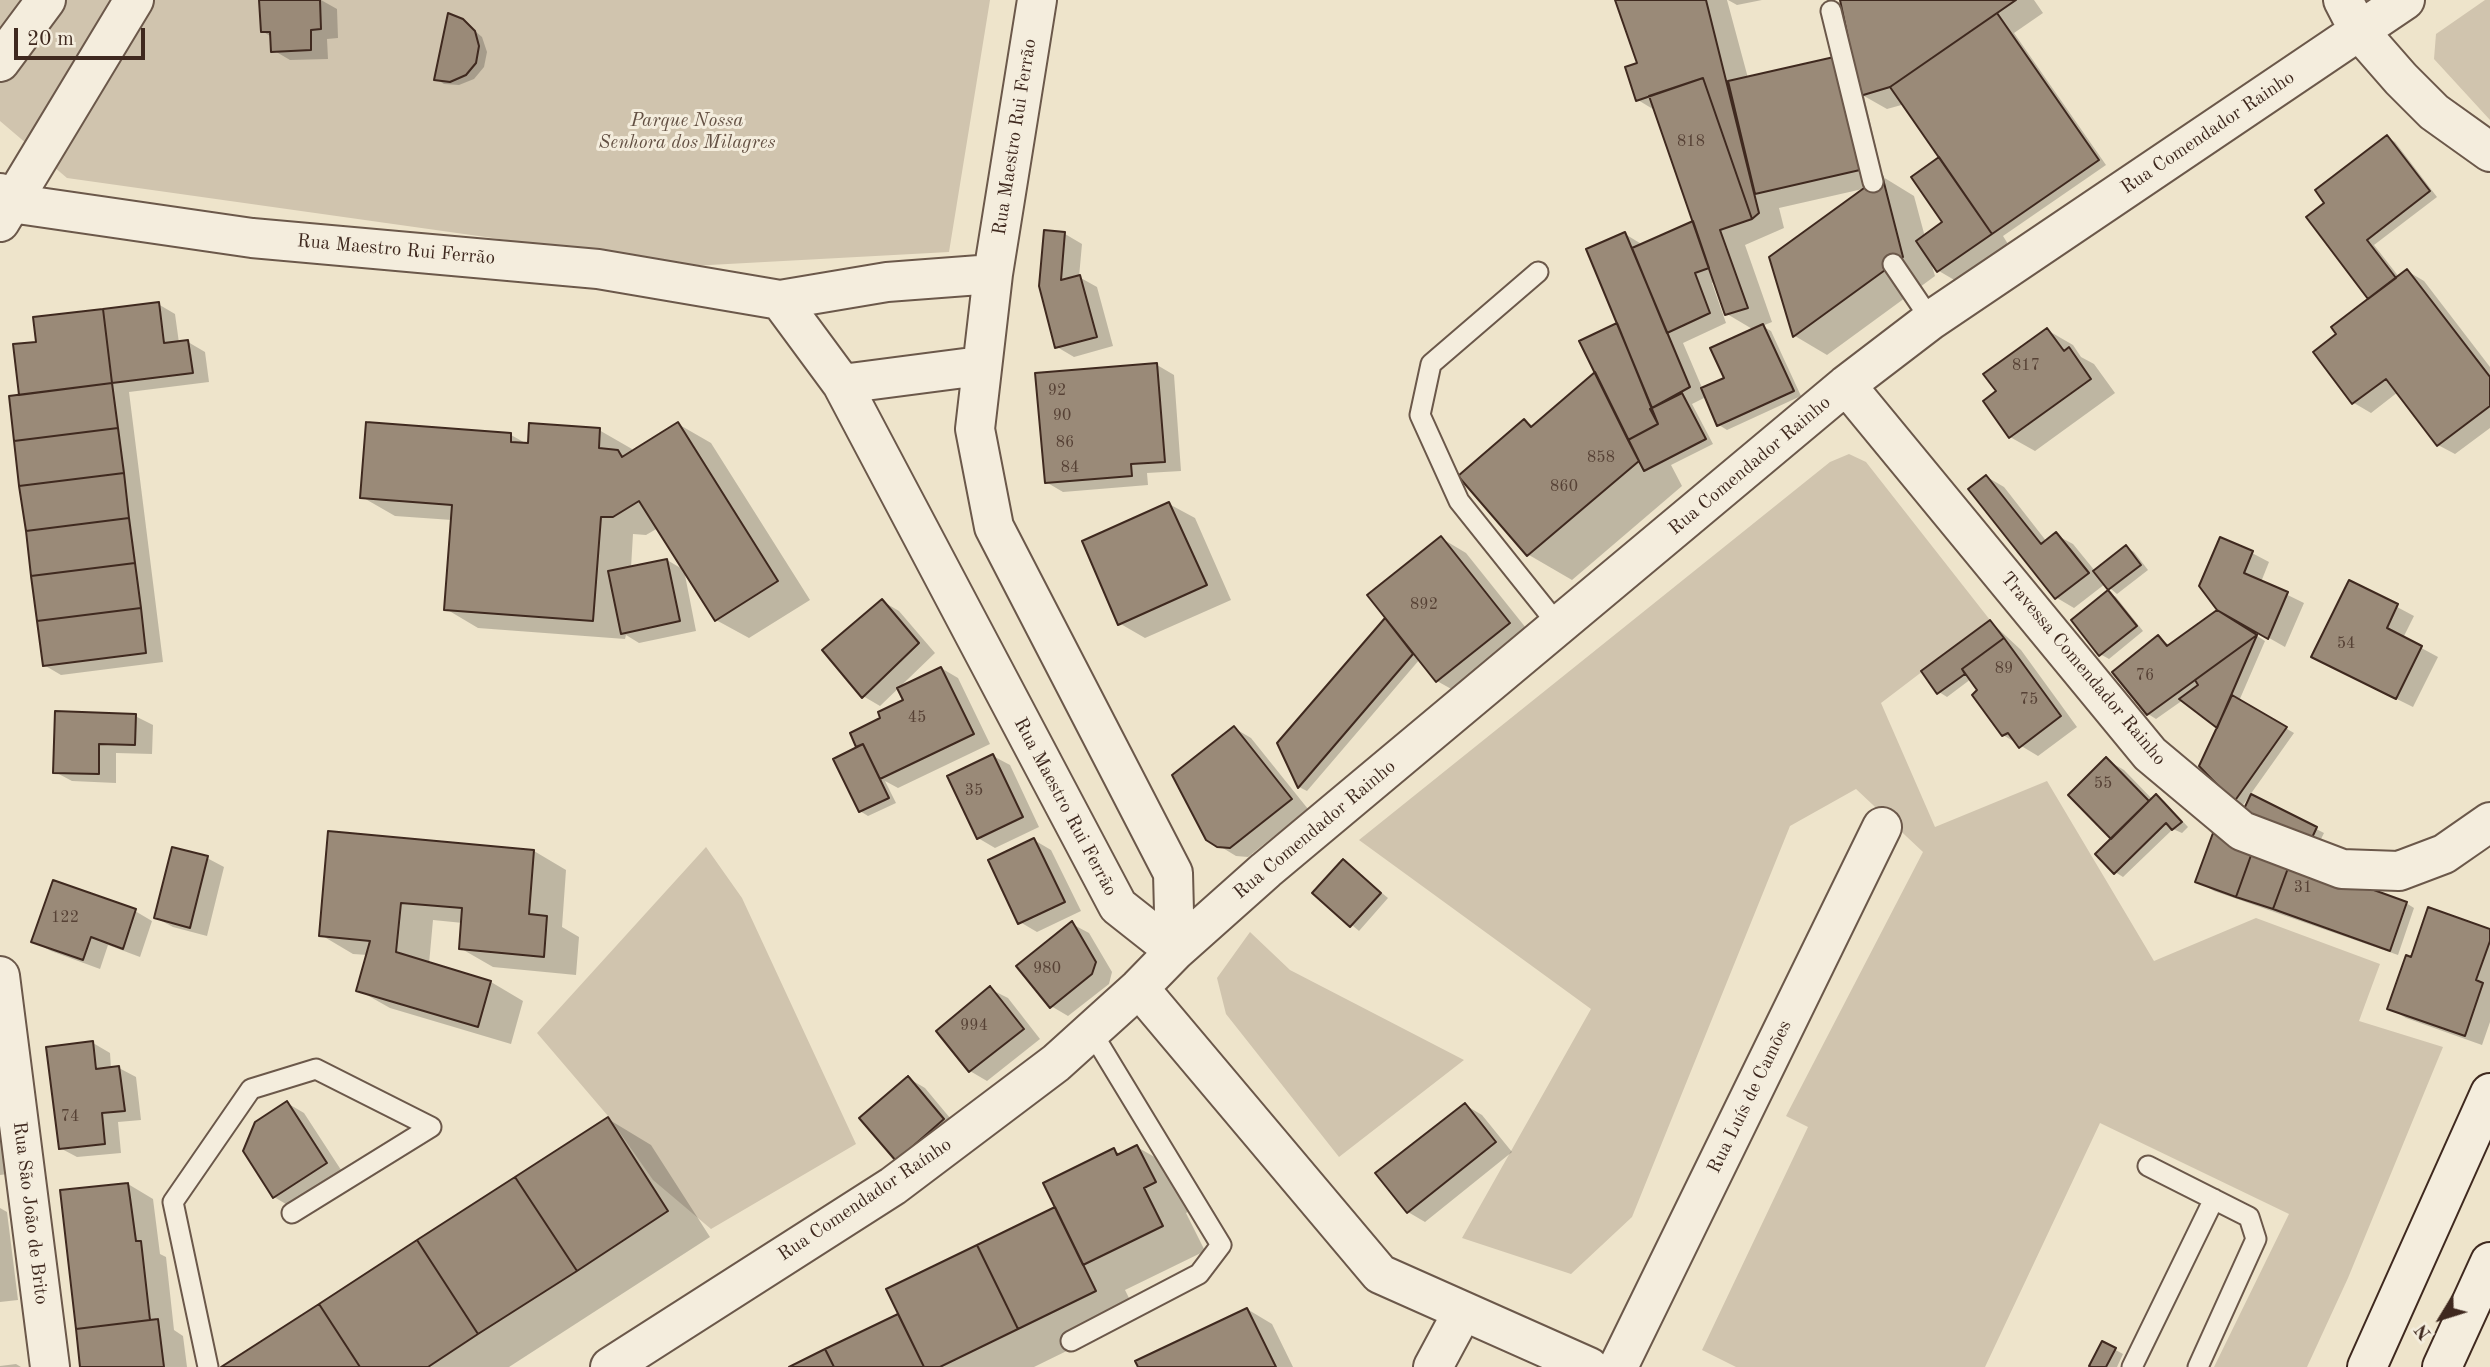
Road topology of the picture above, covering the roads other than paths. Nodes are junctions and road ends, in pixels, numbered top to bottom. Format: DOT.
graph roads {
  1 [pos="46,0"];
  2 [pos="134,0"];
  3 [pos="1037,0"];
  4 [pos="2405,0"];
  5 [pos="1831,11"];
  6 [pos="2351,15"];
  7 [pos="0,62"];
  8 [pos="2490,152"];
  9 [pos="1873,182"];
  10 [pos="4,206"];
  11 [pos="1893,264"];
  12 [pos="1538,272"];
  13 [pos="993,274"];
  14 [pos="780,300"];
  15 [pos="1931,320"];
  16 [pos="981,366"];
  17 [pos="842,384"];
  18 [pos="1846,385"];
  19 [pos="1559,626"];
  20 [pos="2490,822"];
  21 [pos="1882,827"];
  22 [pos="1175,951"];
  23 [pos="0,976"];
  24 [pos="1139,988"];
  25 [pos="1091,1031"];
  26 [pos="2490,1093"];
  27 [pos="2148,1166"];
  28 [pos="2214,1199"];
  29 [pos="292,1213"];
  30 [pos="2490,1262"];
  31 [pos="1462,1313"];
  32 [pos="1071,1341"];
  33 [pos="50,1367"];
  34 [pos="208,1367"];
  35 [pos="610,1367"];
  36 [pos="1433,1367"];
  37 [pos="1589,1367"];
  38 [pos="1618,1367"];
  39 [pos="2133,1367"];
  40 [pos="2198,1367"];
  41 [pos="2367,1367"];
  42 [pos="2442,1367"];
  1 -- 7 [label="street"];
  2 -- 10 [label="street"];
  3 -- 13 [label="street, Rua Maestro Rui Ferrão"];
  4 -- 6 [label="street, Rua Comendador Rainho"];
  5 -- 9 [label="lane"];
  6 -- 8 [label="street"];
  6 -- 15 [label="street, Rua Comendador Rainho"];
  10 -- 14 [label="street, Rua Maestro Rui Ferrão"];
  11 -- 15 [label="lane"];
  12 -- 19 [label="lane"];
  13 -- 14 [label="street, Rua Maestro Rui Ferrão"];
  13 -- 16 [label="street, Rua Maestro Rui Ferrão"];
  14 -- 17 [label="street, Rua Maestro Rui Ferrão"];
  15 -- 18 [label="street, Rua Comendador Rainho"];
  16 -- 17 [label="street"];
  16 -- 22 [label="street, Rua Maestro Rui Ferrão"];
  17 -- 22 [label="street, Rua Maestro Rui Ferrão"];
  18 -- 19 [label="street, Rua Comendador Rainho"];
  18 -- 20 [label="street, Travessa Comendador Rainho"];
  19 -- 22 [label="street, Rua Comendador Rainho"];
  21 -- 38 [label="street, Rua Luís de Camões"];
  22 -- 24 [label="street, Rua Comendador Rainho"];
  23 -- 33 [label="street, Rua São João de Brito"];
  24 -- 25 [label="street, Rua Comendador Raínho"];
  24 -- 31 [label="street"];
  25 -- 32 [label="lane"];
  25 -- 35 [label="street, Rua Comendador Raínho"];
  26 -- 41 [label="street"];
  27 -- 28 [label="lane"];
  28 -- 39 [label="lane"];
  28 -- 40 [label="lane"];
  29 -- 34 [label="lane"];
  30 -- 42 [label="street"];
  31 -- 36 [label="street"];
  31 -- 37 [label="street"];
}
